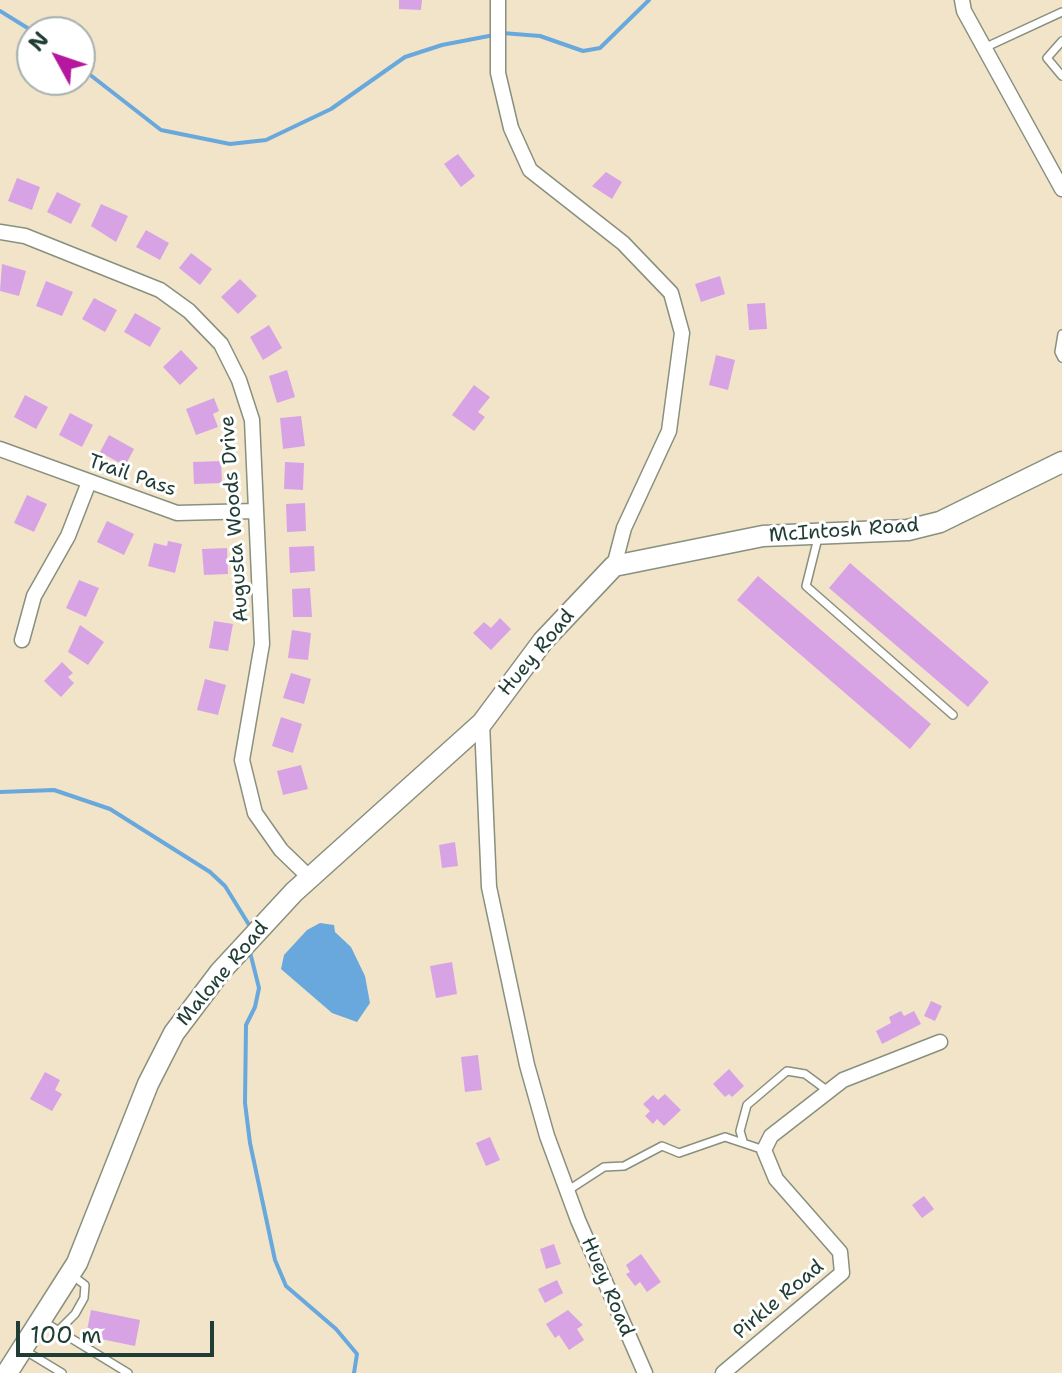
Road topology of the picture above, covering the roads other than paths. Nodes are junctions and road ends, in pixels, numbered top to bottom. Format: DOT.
graph roads {
  1 [pos="498,0"];
  2 [pos="962,0"];
  3 [pos="1062,12"];
  4 [pos="1062,41"];
  5 [pos="984,48"];
  6 [pos="1062,76"];
  7 [pos="1062,189"];
  8 [pos="0,232"];
  9 [pos="1062,334"];
  10 [pos="1062,358"];
  11 [pos="0,449"];
  12 [pos="1062,462"];
  13 [pos="89,482"];
  14 [pos="256,511"];
  15 [pos="820,532"];
  16 [pos="614,566"];
  17 [pos="22,640"];
  18 [pos="953,715"];
  19 [pos="482,723"];
  20 [pos="310,878"];
  21 [pos="940,1042"];
  22 [pos="828,1091"];
  23 [pos="743,1141"];
  24 [pos="764,1150"];
  25 [pos="567,1191"];
  26 [pos="50,1326"];
  27 [pos="22,1349"];
  28 [pos="7,1373"];
  29 [pos="62,1373"];
  30 [pos="128,1373"];
  31 [pos="645,1373"];
  32 [pos="723,1373"];
  1 -- 16 [label="street, Huey Road"];
  2 -- 5 [label="street"];
  3 -- 5 [label="lane"];
  4 -- 6 [label="lane"];
  5 -- 7 [label="street"];
  8 -- 14 [label="street, Augusta Woods Drive"];
  9 -- 10 [label="lane"];
  11 -- 13 [label="street, Trail Pass"];
  12 -- 15 [label="street, McIntosh Road"];
  13 -- 14 [label="street, Trail Pass"];
  13 -- 17 [label="street"];
  14 -- 20 [label="street, Augusta Woods Drive"];
  15 -- 16 [label="street, McIntosh Road"];
  15 -- 18 [label="lane"];
  16 -- 19 [label="street, Huey Road"];
  19 -- 20 [label="street, Malone Road"];
  19 -- 25 [label="street, Huey Road"];
  20 -- 26 [label="street, Malone Road"];
  21 -- 22 [label="street"];
  22 -- 23 [label="lane"];
  22 -- 24 [label="street"];
  23 -- 24 [label="lane"];
  23 -- 25 [label="lane"];
  24 -- 32 [label="street, Pirkle Road"];
  25 -- 31 [label="street, Huey Road"];
  26 -- 27 [label="street, Malone Road"];
  26 -- 30 [label="lane"];
  27 -- 28 [label="street, Malone Road"];
  27 -- 29 [label="lane"];
}
